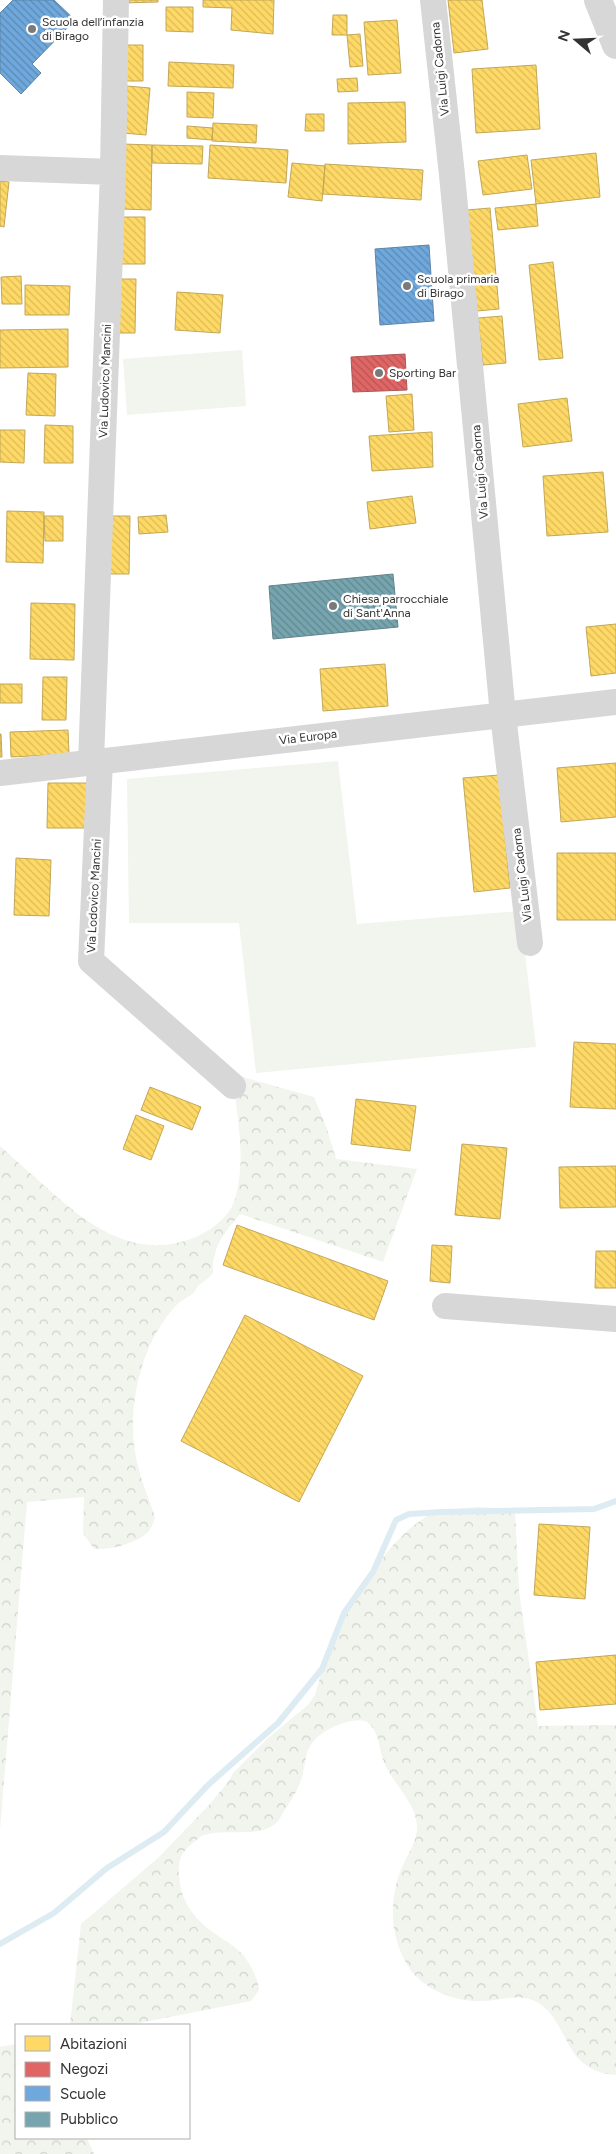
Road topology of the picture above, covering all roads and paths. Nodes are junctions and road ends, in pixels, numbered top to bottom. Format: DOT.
graph roads {
  1 [pos="116,0"];
  2 [pos="433,0"];
  3 [pos="598,0"];
  4 [pos="616,45"];
  5 [pos="0,168"];
  6 [pos="113,172"];
  7 [pos="616,702"];
  8 [pos="503,715"];
  9 [pos="96,762"];
  10 [pos="0,773"];
  11 [pos="530,944"];
  12 [pos="233,1086"];
  13 [pos="445,1306"];
  14 [pos="616,1319"];
  1 -- 6 [label="street, Via Ludovico Mancini"];
  2 -- 8 [label="street, Via Luigi Cadorna"];
  3 -- 4 [label="street"];
  5 -- 6 [label="street"];
  6 -- 9 [label="street, Via Ludovico Mancini"];
  7 -- 8 [label="street, Via Europa"];
  8 -- 9 [label="street, Via Europa"];
  8 -- 11 [label="street, Via Luigi Cadorna"];
  9 -- 10 [label="street, Via Europa"];
  9 -- 12 [label="street, Via Lodovico Mancini"];
  13 -- 14 [label="street"];
}
